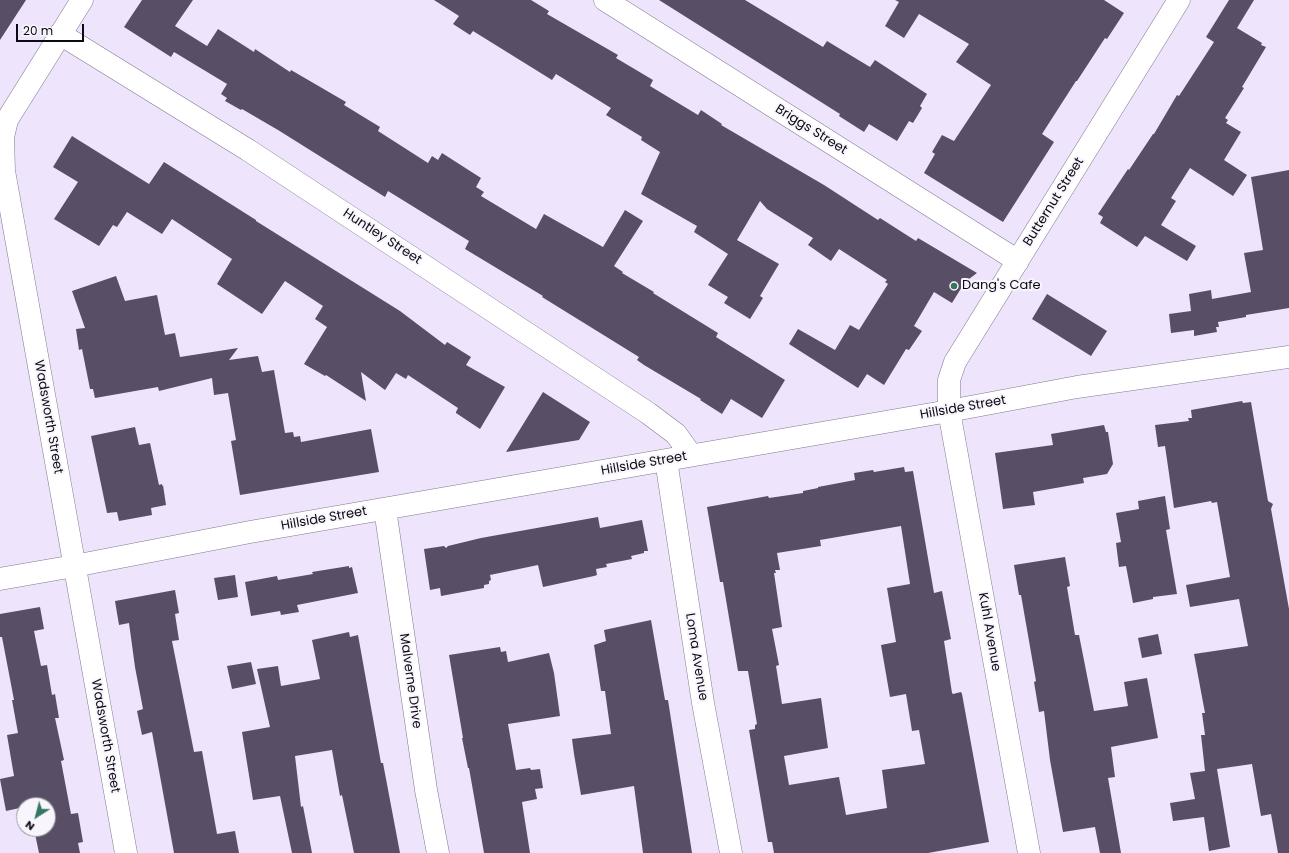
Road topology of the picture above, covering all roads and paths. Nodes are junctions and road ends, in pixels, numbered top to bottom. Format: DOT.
graph roads {
  1 [pos="82,0"];
  2 [pos="605,0"];
  3 [pos="1179,0"];
  4 [pos="60,34"];
  5 [pos="2,136"];
  6 [pos="1018,261"];
  7 [pos="1289,358"];
  8 [pos="949,411"];
  9 [pos="691,455"];
  10 [pos="666,460"];
  11 [pos="385,508"];
  12 [pos="74,566"];
  13 [pos="0,579"];
  14 [pos="126,853"];
  15 [pos="438,853"];
  16 [pos="731,853"];
  17 [pos="1029,853"];
  1 -- 4 [label="street, Wadsworth Street"];
  2 -- 6 [label="street, Briggs Street"];
  3 -- 6 [label="street, Butternut Street"];
  4 -- 5 [label="street, Wadsworth Street"];
  4 -- 9 [label="street, Huntley Street"];
  5 -- 12 [label="street, Wadsworth Street"];
  6 -- 8 [label="street, Butternut Street"];
  7 -- 8 [label="street, Hillside Street"];
  8 -- 9 [label="street, Hillside Street"];
  8 -- 17 [label="street, Kuhl Avenue"];
  9 -- 10 [label="street, Hillside Street"];
  10 -- 11 [label="street, Hillside Street"];
  10 -- 16 [label="street, Loma Avenue"];
  11 -- 12 [label="street, Hillside Street"];
  11 -- 15 [label="street, Malverne Drive"];
  12 -- 13 [label="street, Hillside Street"];
  12 -- 14 [label="street, Wadsworth Street"];
}
